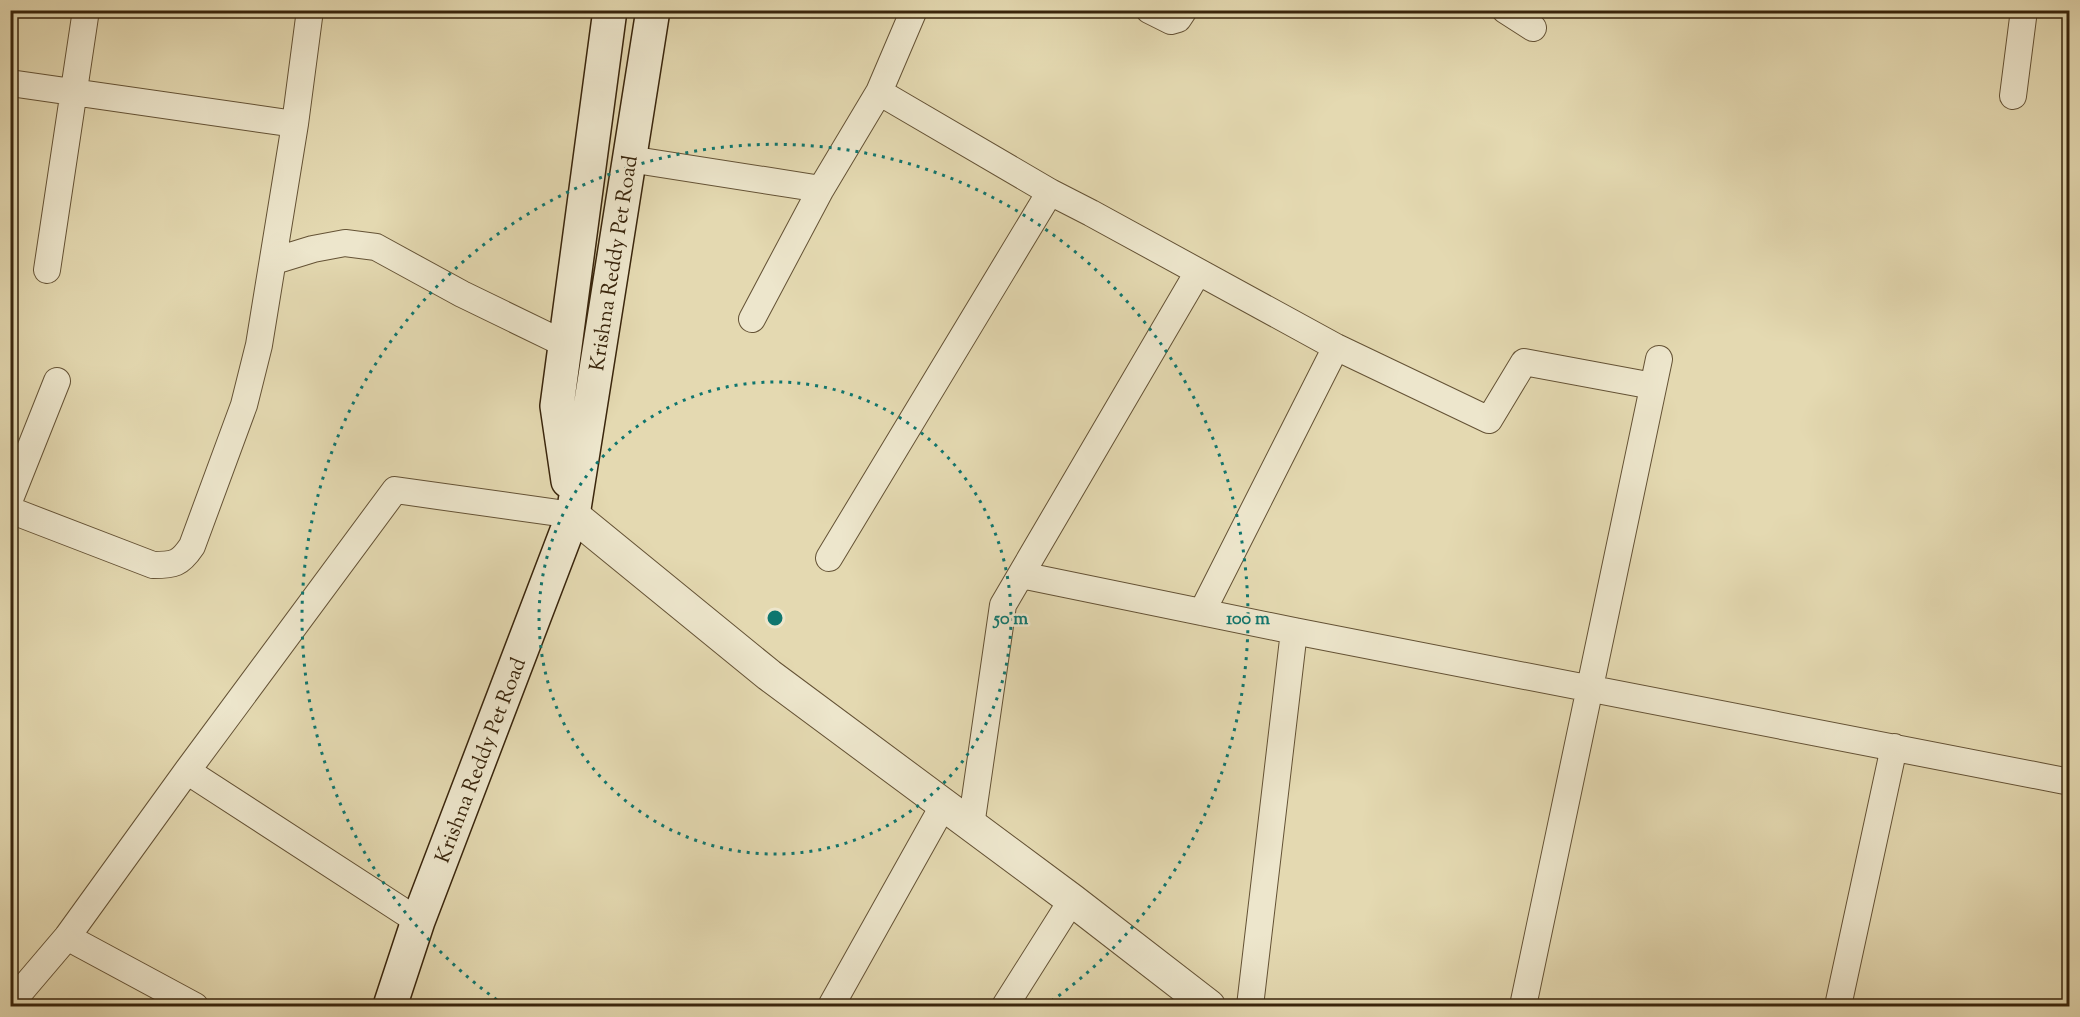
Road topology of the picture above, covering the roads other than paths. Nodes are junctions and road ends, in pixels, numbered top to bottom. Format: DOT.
graph roads {
  1 [pos="86,10"];
  2 [pos="310,10"];
  3 [pos="610,10"];
  4 [pos="653,10"];
  5 [pos="914,10"];
  6 [pos="1149,10"];
  7 [pos="1184,10"];
  8 [pos="1505,10"];
  9 [pos="2024,10"];
  10 [pos="1533,28"];
  11 [pos="10,83"];
  12 [pos="74,91"];
  13 [pos="879,92"];
  14 [pos="2013,96"];
  15 [pos="295,124"];
  16 [pos="629,159"];
  17 [pos="821,189"];
  18 [pos="1050,192"];
  19 [pos="274,261"];
  20 [pos="47,270"];
  21 [pos="1198,272"];
  22 [pos="752,319"];
  23 [pos="565,345"];
  24 [pos="1336,347"];
  25 [pos="1659,359"];
  26 [pos="57,381"];
  27 [pos="1653,386"];
  28 [pos="10,499"];
  29 [pos="10,510"];
  30 [pos="573,515"];
  31 [pos="829,558"];
  32 [pos="1021,575"];
  33 [pos="1202,612"];
  34 [pos="1294,631"];
  35 [pos="1590,688"];
  36 [pos="1894,747"];
  37 [pos="187,771"];
  38 [pos="2070,782"];
  39 [pos="943,806"];
  40 [pos="971,826"];
  41 [pos="1072,900"];
  42 [pos="418,921"];
  43 [pos="67,937"];
  44 [pos="10,1004"];
  45 [pos="397,1004"];
  46 [pos="195,1006"];
  47 [pos="831,1006"];
  48 [pos="1005,1006"];
  49 [pos="1209,1006"];
  50 [pos="1250,1006"];
  51 [pos="1523,1006"];
  52 [pos="1838,1006"];
  1 -- 12 [label="street"];
  2 -- 15 [label="street"];
  3 -- 23 [label="main road, Krishna Reddy Pet Road"];
  4 -- 16 [label="main road, Krishna Reddy Pet Road"];
  5 -- 13 [label="street"];
  6 -- 7 [label="street"];
  8 -- 10 [label="street"];
  9 -- 14 [label="street"];
  11 -- 12 [label="street"];
  12 -- 15 [label="street"];
  12 -- 20 [label="street"];
  13 -- 17 [label="street"];
  13 -- 18 [label="street"];
  15 -- 19 [label="street"];
  16 -- 17 [label="street"];
  16 -- 30 [label="main road, Krishna Reddy Pet Road"];
  17 -- 22 [label="street"];
  18 -- 21 [label="street"];
  18 -- 31 [label="street"];
  19 -- 23 [label="street"];
  19 -- 29 [label="street"];
  21 -- 24 [label="street"];
  21 -- 32 [label="street"];
  23 -- 30 [label="main road, Krishna Reddy Pet Road"];
  24 -- 27 [label="street"];
  24 -- 33 [label="street"];
  25 -- 27 [label="street"];
  26 -- 28 [label="street"];
  27 -- 35 [label="street"];
  30 -- 37 [label="street"];
  30 -- 39 [label="street"];
  30 -- 42 [label="main road, Krishna Reddy Pet Road"];
  32 -- 33 [label="street"];
  32 -- 40 [label="street"];
  33 -- 34 [label="street"];
  34 -- 35 [label="street"];
  34 -- 50 [label="street"];
  35 -- 36 [label="street"];
  35 -- 51 [label="street"];
  36 -- 38 [label="street"];
  36 -- 52 [label="street"];
  37 -- 42 [label="street"];
  37 -- 43 [label="street"];
  39 -- 40 [label="street"];
  39 -- 47 [label="street"];
  40 -- 41 [label="street"];
  41 -- 48 [label="street"];
  41 -- 49 [label="street"];
  42 -- 45 [label="main road, Krishna Reddy Pet Road"];
  43 -- 44 [label="street"];
  43 -- 46 [label="street"];
}
